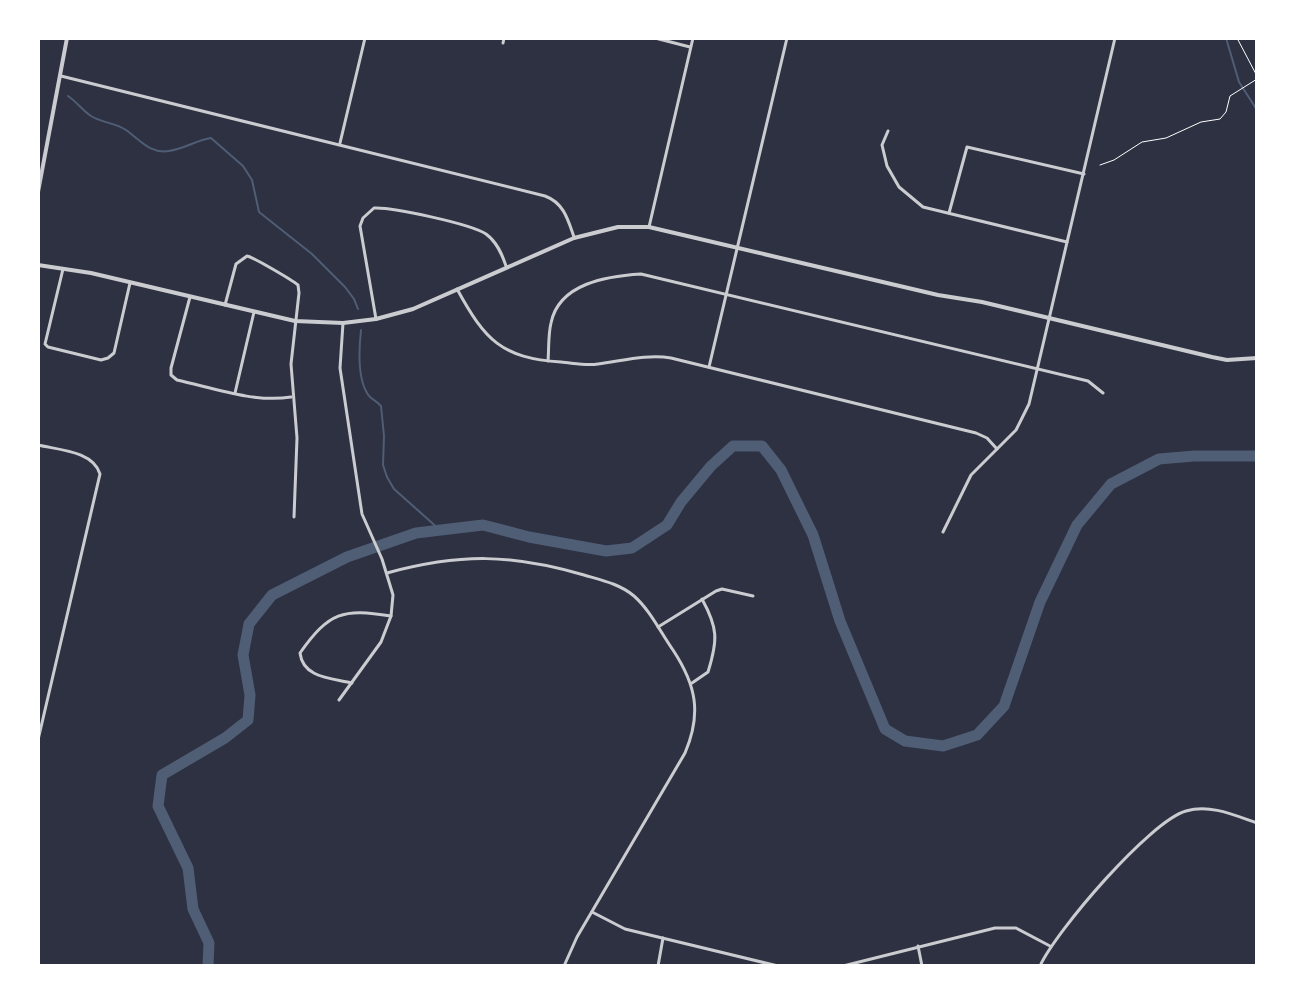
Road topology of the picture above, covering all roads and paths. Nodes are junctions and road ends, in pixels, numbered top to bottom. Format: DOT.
graph roads {
  1 [pos="67,38"];
  2 [pos="365,38"];
  3 [pos="655,38"];
  4 [pos="693,38"];
  5 [pos="787,38"];
  6 [pos="1115,38"];
  7 [pos="1237,38"];
  8 [pos="690,47"];
  9 [pos="61,76"];
  10 [pos="1257,77"];
  11 [pos="888,131"];
  12 [pos="340,145"];
  13 [pos="1100,165"];
  14 [pos="1084,174"];
  15 [pos="38,192"];
  16 [pos="949,213"];
  17 [pos="649,227"];
  18 [pos="574,238"];
  19 [pos="1068,242"];
  20 [pos="738,247"];
  21 [pos="38,265"];
  22 [pos="506,268"];
  23 [pos="63,269"];
  24 [pos="130,283"];
  25 [pos="457,289"];
  26 [pos="726,295"];
  27 [pos="190,297"];
  28 [pos="225,305"];
  29 [pos="254,312"];
  30 [pos="376,319"];
  31 [pos="1050,319"];
  32 [pos="295,321"];
  33 [pos="343,323"];
  34 [pos="1257,358"];
  35 [pos="548,361"];
  36 [pos="709,367"];
  37 [pos="1038,369"];
  38 [pos="235,393"];
  39 [pos="1103,393"];
  40 [pos="292,396"];
  41 [pos="38,445"];
  42 [pos="997,449"];
  43 [pos="294,517"];
  44 [pos="943,532"];
  45 [pos="387,573"];
  46 [pos="753,596"];
  47 [pos="702,599"];
  48 [pos="391,616"];
  49 [pos="658,627"];
  50 [pos="352,683"];
  51 [pos="692,683"];
  52 [pos="339,700"];
  53 [pos="38,740"];
  54 [pos="1257,823"];
  55 [pos="592,912"];
  56 [pos="663,938"];
  57 [pos="918,946"];
  58 [pos="1050,946"];
  59 [pos="564,966"];
  60 [pos="658,966"];
  61 [pos="778,966"];
  62 [pos="843,966"];
  63 [pos="922,966"];
  64 [pos="1040,966"];
  1 -- 9 [label="street"];
  2 -- 12 [label="street"];
  3 -- 8 [label="street"];
  4 -- 8 [label="street"];
  5 -- 20 [label="street"];
  6 -- 14 [label="street"];
  7 -- 10 [label="path"];
  8 -- 17 [label="street"];
  9 -- 12 [label="street"];
  9 -- 15 [label="street"];
  10 -- 13 [label="path"];
  11 -- 16 [label="street"];
  12 -- 18 [label="street"];
  14 -- 16 [label="street"];
  14 -- 19 [label="street"];
  16 -- 19 [label="street"];
  17 -- 18 [label="street"];
  17 -- 20 [label="street"];
  18 -- 22 [label="street"];
  19 -- 31 [label="street"];
  20 -- 26 [label="street"];
  20 -- 31 [label="street"];
  21 -- 23 [label="street"];
  22 -- 25 [label="street"];
  22 -- 30 [label="street"];
  23 -- 24 [label="street"];
  23 -- 24 [label="street"];
  24 -- 27 [label="street"];
  25 -- 30 [label="street"];
  25 -- 35 [label="street"];
  26 -- 35 [label="street"];
  26 -- 36 [label="street"];
  26 -- 37 [label="street"];
  27 -- 28 [label="street"];
  27 -- 38 [label="street"];
  28 -- 29 [label="street"];
  28 -- 32 [label="street"];
  29 -- 32 [label="street"];
  29 -- 38 [label="street"];
  30 -- 33 [label="street"];
  31 -- 34 [label="street"];
  31 -- 37 [label="street"];
  32 -- 33 [label="street"];
  32 -- 40 [label="street"];
  33 -- 45 [label="street"];
  35 -- 36 [label="street"];
  36 -- 42 [label="street"];
  37 -- 39 [label="street"];
  37 -- 42 [label="street"];
  38 -- 40 [label="street"];
  40 -- 43 [label="street"];
  41 -- 53 [label="street"];
  42 -- 44 [label="street"];
  45 -- 48 [label="street"];
  45 -- 49 [label="street"];
  46 -- 47 [label="street"];
  47 -- 49 [label="street"];
  47 -- 51 [label="street"];
  48 -- 50 [label="street"];
  48 -- 50 [label="street"];
  49 -- 51 [label="street"];
  50 -- 52 [label="street"];
  51 -- 55 [label="street"];
  54 -- 58 [label="street"];
  55 -- 56 [label="street"];
  55 -- 59 [label="street"];
  56 -- 60 [label="street"];
  56 -- 61 [label="street"];
  57 -- 58 [label="street"];
  57 -- 62 [label="street"];
  57 -- 63 [label="street"];
  58 -- 64 [label="street"];
}
